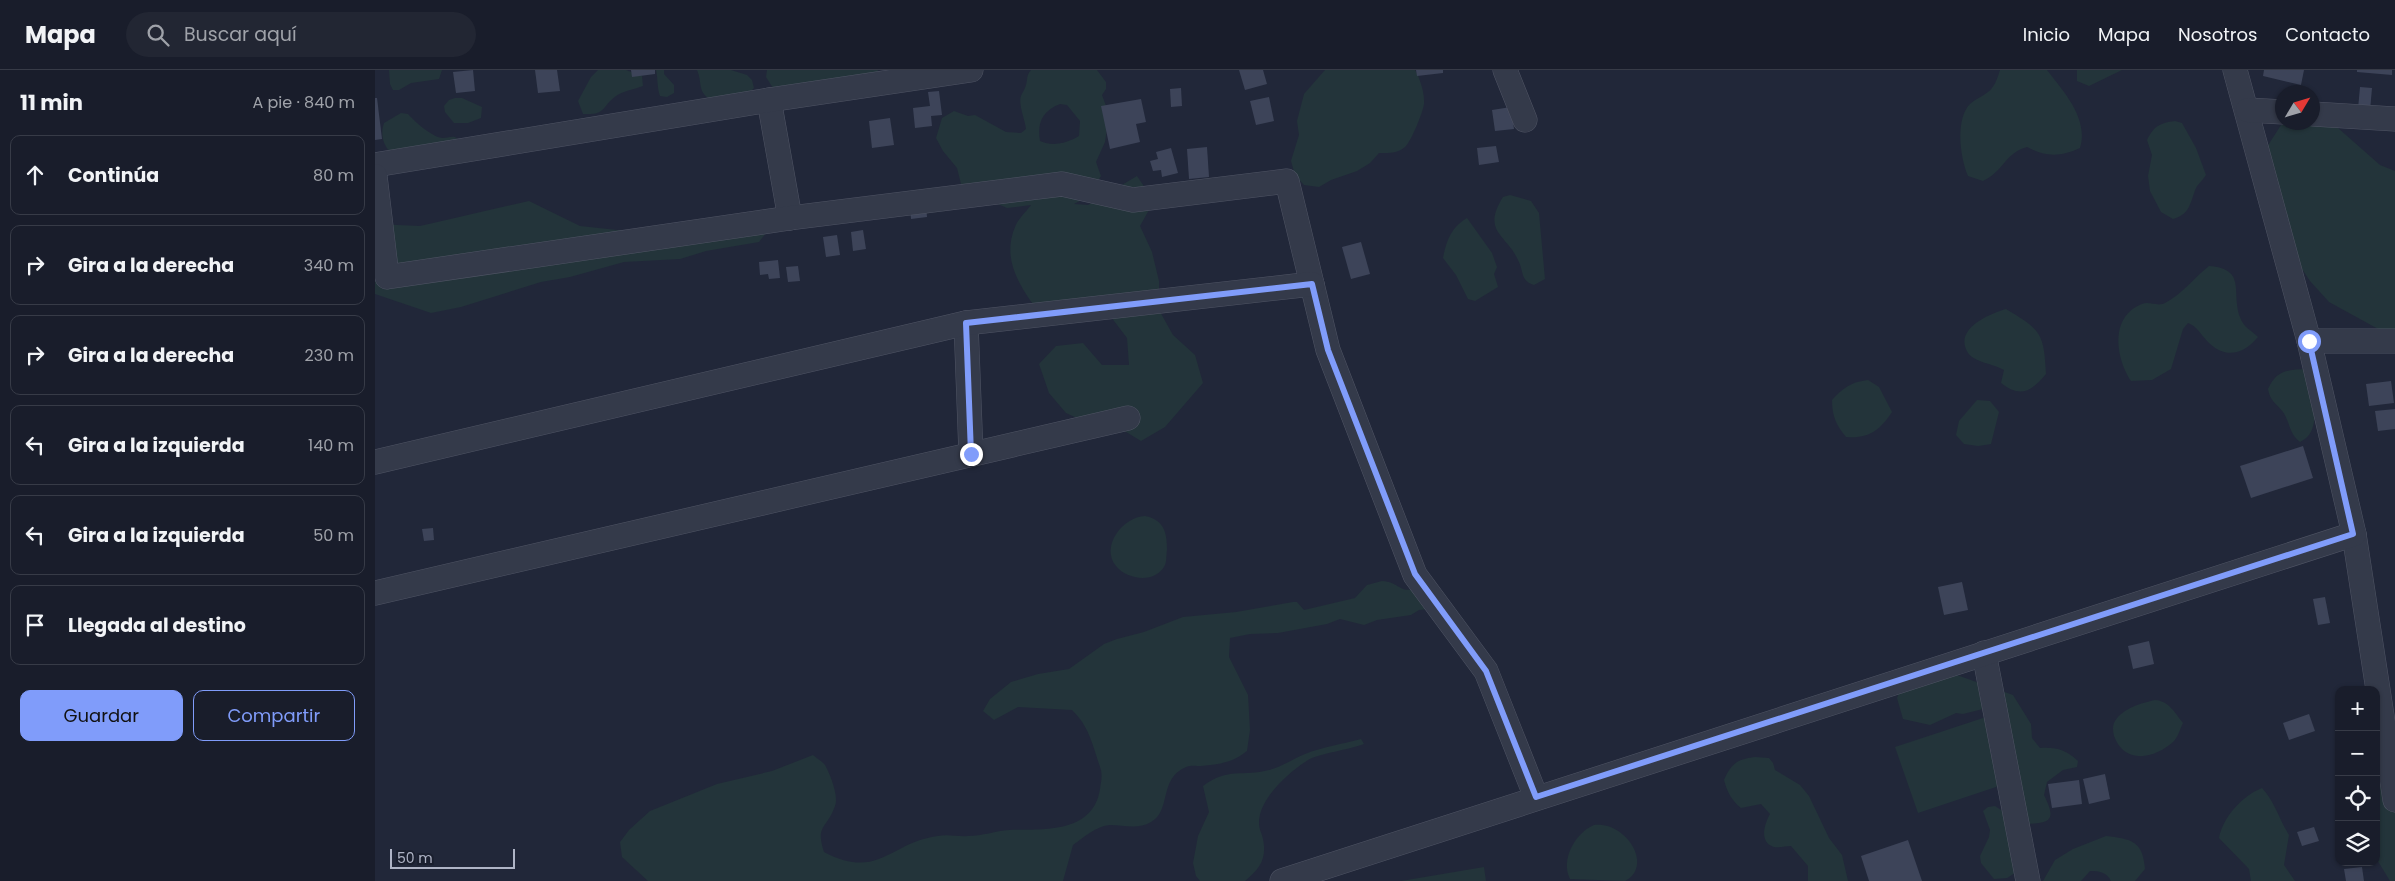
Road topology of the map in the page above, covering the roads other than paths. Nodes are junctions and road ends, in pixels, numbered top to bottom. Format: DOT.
graph roads {
  1 [pos="971,70"];
  2 [pos="1505,70"];
  3 [pos="2235,70"];
  4 [pos="769,100"];
  5 [pos="2248,110"];
  6 [pos="2275,112"];
  7 [pos="2320,114"];
  8 [pos="2395,119"];
  9 [pos="1525,120"];
  10 [pos="375,165"];
  11 [pos="375,176"];
  12 [pos="790,218"];
  13 [pos="1312,284"];
  14 [pos="966,323"];
  15 [pos="2309,341"];
  16 [pos="2395,341"];
  17 [pos="1128,418"];
  18 [pos="971,454"];
  19 [pos="375,462"];
  20 [pos="2353,534"];
  21 [pos="375,593"];
  22 [pos="1984,653"];
  23 [pos="1536,797"];
  24 [pos="2395,800"];
  25 [pos="1282,881"];
  26 [pos="2028,881"];
  1 -- 4 [label="street"];
  2 -- 9 [label="street"];
  3 -- 5 [label="street"];
  4 -- 10 [label="street"];
  4 -- 12 [label="street"];
  5 -- 6 [label="street"];
  5 -- 15 [label="street"];
  7 -- 8 [label="street"];
  11 -- 12 [label="street"];
  12 -- 13 [label="street"];
  13 -- 14 [label="street"];
  13 -- 23 [label="street"];
  14 -- 18 [label="street"];
  14 -- 19 [label="street"];
  15 -- 16 [label="street"];
  15 -- 20 [label="street"];
  17 -- 18 [label="street"];
  18 -- 21 [label="street"];
  20 -- 22 [label="street"];
  20 -- 24 [label="street"];
  22 -- 23 [label="street"];
  22 -- 26 [label="street"];
  23 -- 25 [label="street"];
}
